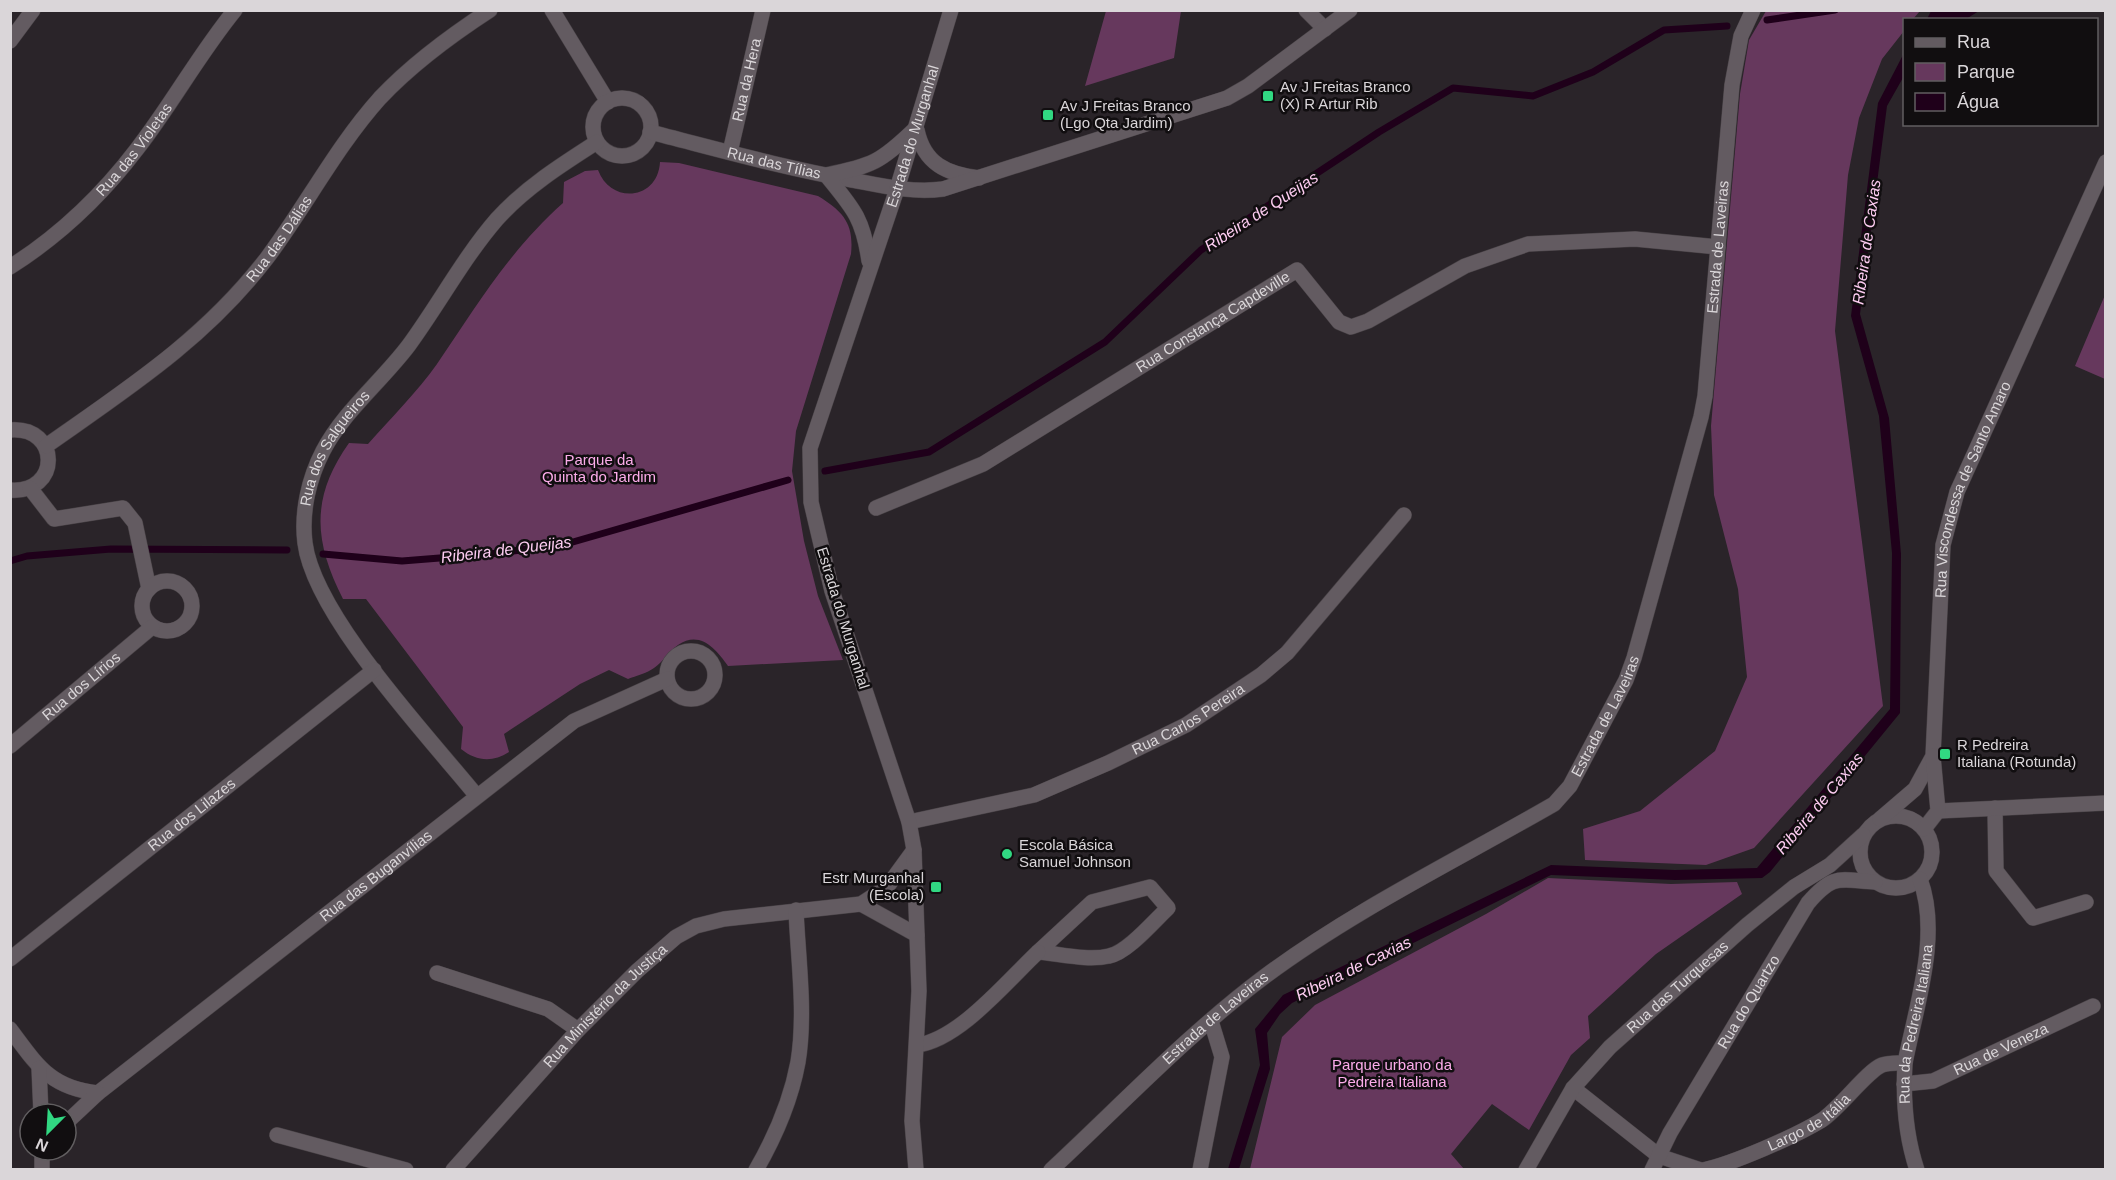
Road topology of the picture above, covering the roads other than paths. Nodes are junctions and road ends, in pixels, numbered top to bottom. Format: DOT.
graph roads {
  1 [pos="33,10"];
  2 [pos="236,10"];
  3 [pos="490,10"];
  4 [pos="552,10"];
  5 [pos="763,10"];
  6 [pos="951,10"];
  7 [pos="1306,10"];
  8 [pos="1350,10"];
  9 [pos="1753,10"];
  10 [pos="1325,29"];
  11 [pos="10,41"];
  12 [pos="608,102"];
  13 [pos="917,127"];
  14 [pos="650,132"];
  15 [pos="597,142"];
  16 [pos="730,152"];
  17 [pos="2106,162"];
  18 [pos="826,175"];
  19 [pos="982,178"];
  20 [pos="897,189"];
  21 [pos="1718,247"];
  22 [pos="870,265"];
  23 [pos="10,267"];
  24 [pos="10,430"];
  25 [pos="46,446"];
  26 [pos="30,488"];
  27 [pos="10,490"];
  28 [pos="876,508"];
  29 [pos="1404,515"];
  30 [pos="149,589"];
  31 [pos="152,627"];
  32 [pos="374,670"];
  33 [pos="668,679"];
  34 [pos="10,746"];
  35 [pos="1933,756"];
  36 [pos="476,795"];
  37 [pos="2106,803"];
  38 [pos="1995,808"];
  39 [pos="1938,811"];
  40 [pos="1880,819"];
  41 [pos="909,822"];
  42 [pos="1924,829"];
  43 [pos="1863,835"];
  44 [pos="914,850"];
  45 [pos="1920,879"];
  46 [pos="1875,882"];
  47 [pos="2086,902"];
  48 [pos="861,904"];
  49 [pos="796,910"];
  50 [pos="917,935"];
  51 [pos="1038,952"];
  52 [pos="10,959"];
  53 [pos="437,973"];
  54 [pos="2093,1006"];
  55 [pos="1210,1021"];
  56 [pos="10,1029"];
  57 [pos="578,1030"];
  58 [pos="918,1045"];
  59 [pos="1905,1063"];
  60 [pos="39,1068"];
  61 [pos="1904,1084"];
  62 [pos="1573,1088"];
  63 [pos="98,1093"];
  64 [pos="40,1102"];
  65 [pos="78,1112"];
  66 [pos="277,1135"];
  67 [pos="1655,1163"];
  68 [pos="406,1170"];
  69 [pos="453,1170"];
  70 [pos="756,1170"];
  71 [pos="916,1170"];
  72 [pos="1051,1170"];
  73 [pos="1200,1170"];
  74 [pos="1526,1170"];
  75 [pos="1702,1170"];
  76 [pos="1917,1170"];
  1 -- 11 [label="street"];
  2 -- 23 [label="street, Rua das Violetas"];
  3 -- 25 [label="street, Rua das Dálias"];
  4 -- 12 [label="street"];
  5 -- 16 [label="street, Rua da Hera"];
  6 -- 13 [label="street, Estrada do Murganhal"];
  7 -- 10 [label="street"];
  8 -- 10 [label="street, Rua das Tílias"];
  9 -- 21 [label="street, Estrada de Laveiras"];
  10 -- 19 [label="street, Rua das Tílias"];
  12 -- 14 [label="street"];
  12 -- 15 [label="street"];
  13 -- 18 [label="street"];
  13 -- 19 [label="street"];
  13 -- 20 [label="street, Estrada do Murganhal"];
  14 -- 15 [label="street"];
  14 -- 16 [label="street, Rua das Tílias"];
  15 -- 32 [label="street, Rua dos Salgueiros"];
  16 -- 18 [label="street, Rua das Tílias"];
  17 -- 35 [label="street, Rua Viscondessa de Santo Amaro"];
  18 -- 20 [label="street, Rua das Tílias"];
  18 -- 22 [label="street"];
  19 -- 20 [label="street, Rua das Tílias"];
  20 -- 22 [label="street, Estrada do Murganhal"];
  21 -- 28 [label="street, Rua Constança Capdeville"];
  21 -- 55 [label="street, Estrada de Laveiras"];
  22 -- 41 [label="street, Estrada do Murganhal"];
  24 -- 25 [label="street"];
  25 -- 26 [label="street"];
  26 -- 27 [label="street"];
  26 -- 30 [label="street"];
  29 -- 41 [label="street, Rua Carlos Pereira"];
  30 -- 31 [label="street"];
  30 -- 31 [label="street"];
  31 -- 34 [label="street, Rua dos Lírios"];
  32 -- 36 [label="street, Rua dos Salgueiros"];
  32 -- 52 [label="street, Rua dos Lilazes"];
  33 -- 36 [label="street, Rua das Buganvílias"];
  35 -- 39 [label="street"];
  35 -- 40 [label="street, Rua Viscondessa de Santo Amaro"];
  36 -- 63 [label="street, Rua das Buganvílias"];
  37 -- 38 [label="street"];
  38 -- 39 [label="street"];
  38 -- 47 [label="street"];
  39 -- 42 [label="street"];
  40 -- 42 [label="street"];
  40 -- 43 [label="street"];
  41 -- 44 [label="street, Estrada do Murganhal"];
  42 -- 45 [label="street"];
  43 -- 46 [label="street"];
  43 -- 62 [label="street, Rua das Turquesas"];
  44 -- 48 [label="street, Rua Ministério da Justiça"];
  44 -- 50 [label="street, Estrada do Murganhal"];
  45 -- 46 [label="street"];
  45 -- 59 [label="street, Rua da Pedreira Italiana"];
  46 -- 67 [label="street, Rua do Quartzo"];
  48 -- 49 [label="street, Rua Ministério da Justiça"];
  48 -- 50 [label="street"];
  49 -- 57 [label="street, Rua Ministério da Justiça"];
  49 -- 70 [label="street"];
  50 -- 58 [label="street, Estrada do Murganhal"];
  51 -- 51 [label="street"];
  51 -- 58 [label="street"];
  53 -- 57 [label="street"];
  54 -- 61 [label="street, Rua de Veneza"];
  55 -- 72 [label="street, Estrada de Laveiras"];
  55 -- 73 [label="street"];
  56 -- 60 [label="street"];
  57 -- 69 [label="street, Rua Ministério da Justiça"];
  58 -- 71 [label="street, Estrada do Murganhal"];
  59 -- 61 [label="street, Rua da Pedreira Italiana"];
  59 -- 75 [label="street, Largo de Itália"];
  60 -- 63 [label="street"];
  60 -- 64 [label="street"];
  61 -- 76 [label="street, Rua da Pedreira Italiana"];
  62 -- 67 [label="street, Largo de Itália"];
  62 -- 74 [label="street, Rua das Turquesas"];
  63 -- 65 [label="street, Rua das Buganvílias"];
  66 -- 68 [label="street"];
  67 -- 75 [label="street, Largo de Itália"];
}
